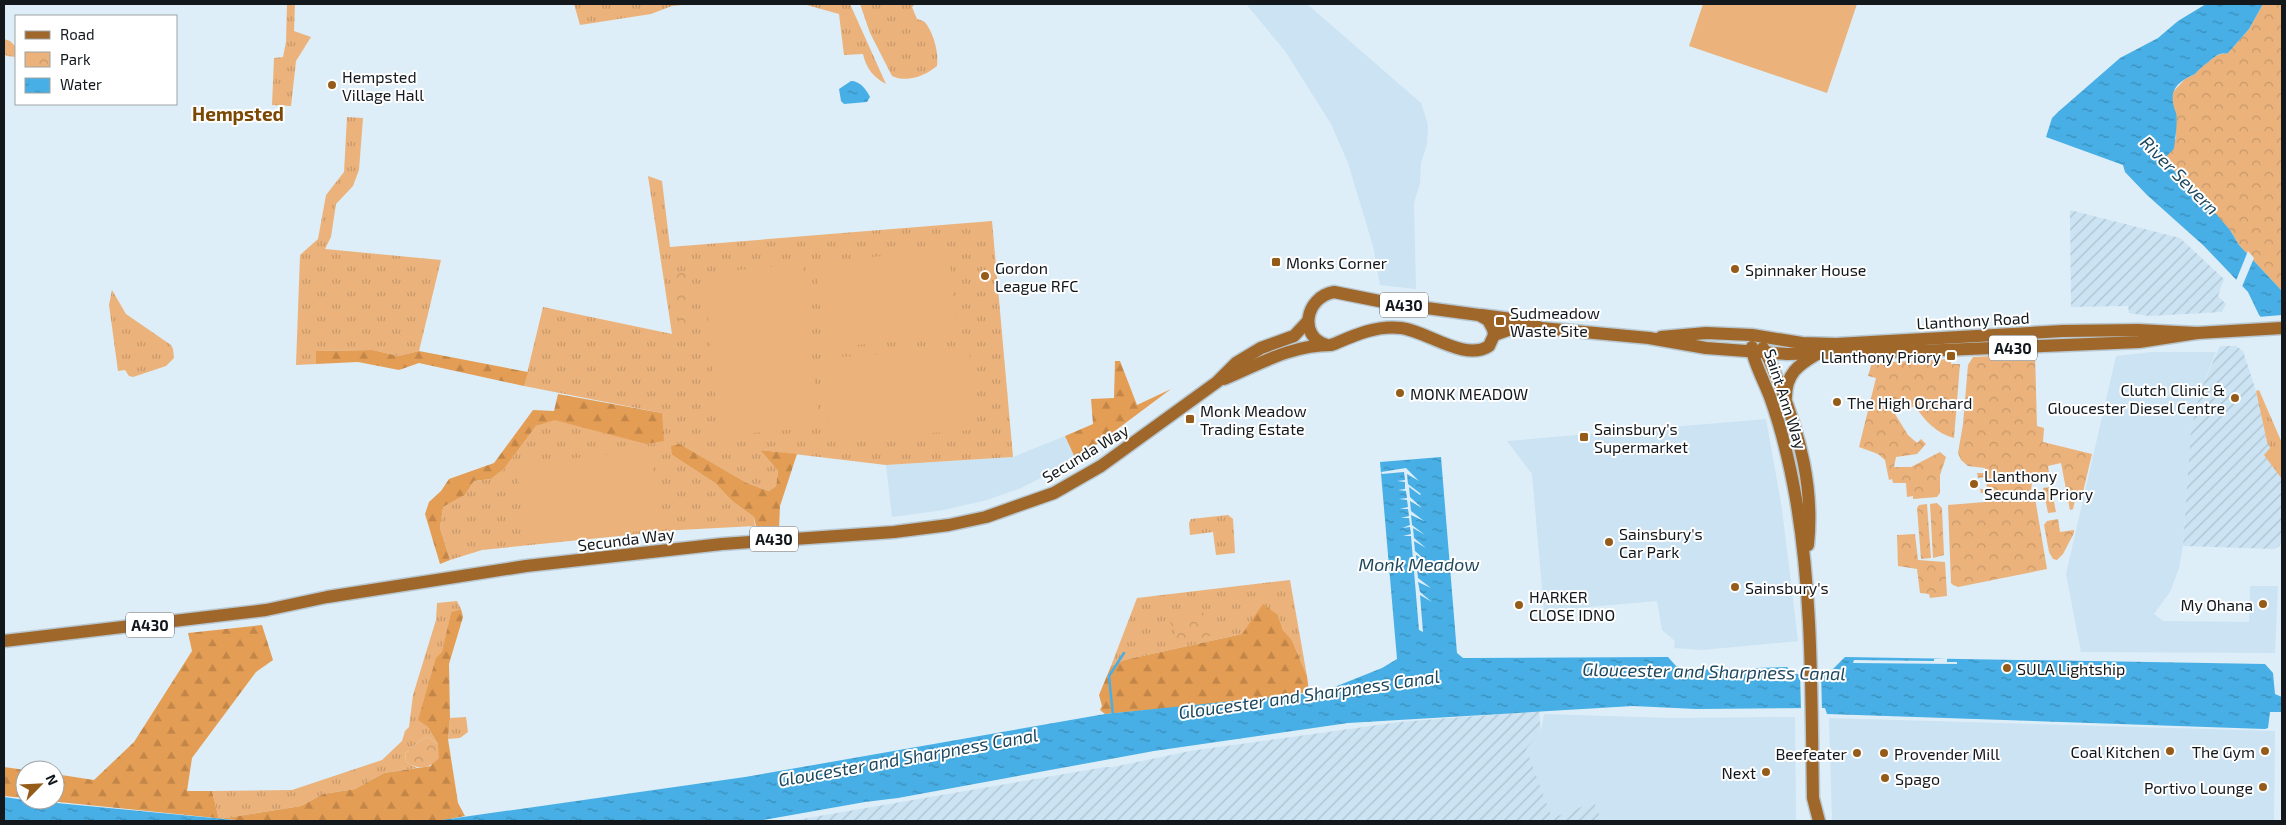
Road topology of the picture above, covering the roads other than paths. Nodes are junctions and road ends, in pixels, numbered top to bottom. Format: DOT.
graph roads {
  1 [pos="1479,315"];
  2 [pos="1308,321"];
  3 [pos="1541,328"];
  4 [pos="2282,328"];
  5 [pos="2197,333"];
  6 [pos="1649,338"];
  7 [pos="1491,340"];
  8 [pos="1327,345"];
  9 [pos="1756,346"];
  10 [pos="1816,354"];
  11 [pos="1217,382"];
  12 [pos="1786,401"];
  13 [pos="1806,562"];
  14 [pos="4,641"];
  15 [pos="1817,820"];
  1 -- 2 [label="main road, A430"];
  1 -- 3 [label="main road, A430"];
  1 -- 7 [label="main road"];
  2 -- 8 [label="main road"];
  2 -- 11 [label="main road, Secunda Way / A430"];
  3 -- 6 [label="main road, A430"];
  3 -- 7 [label="main road, A430"];
  4 -- 5 [label="main road, Llanthony Road / A430"];
  5 -- 9 [label="main road, Llanthony Road"];
  5 -- 10 [label="main road, Llanthony Road / A430"];
  6 -- 9 [label="main road, A430"];
  6 -- 9 [label="main road"];
  7 -- 8 [label="main road, A430"];
  8 -- 11 [label="main road, Secunda Way / A430"];
  9 -- 10 [label="main road, A430"];
  9 -- 12 [label="main road, Saint Ann Way"];
  9 -- 13 [label="main road, Saint Ann Way"];
  10 -- 12 [label="main road"];
  11 -- 14 [label="main road, Secunda Way / A430"];
  12 -- 13 [label="main road, Saint Ann Way"];
  13 -- 15 [label="main road, Saint Ann Way"];
}
